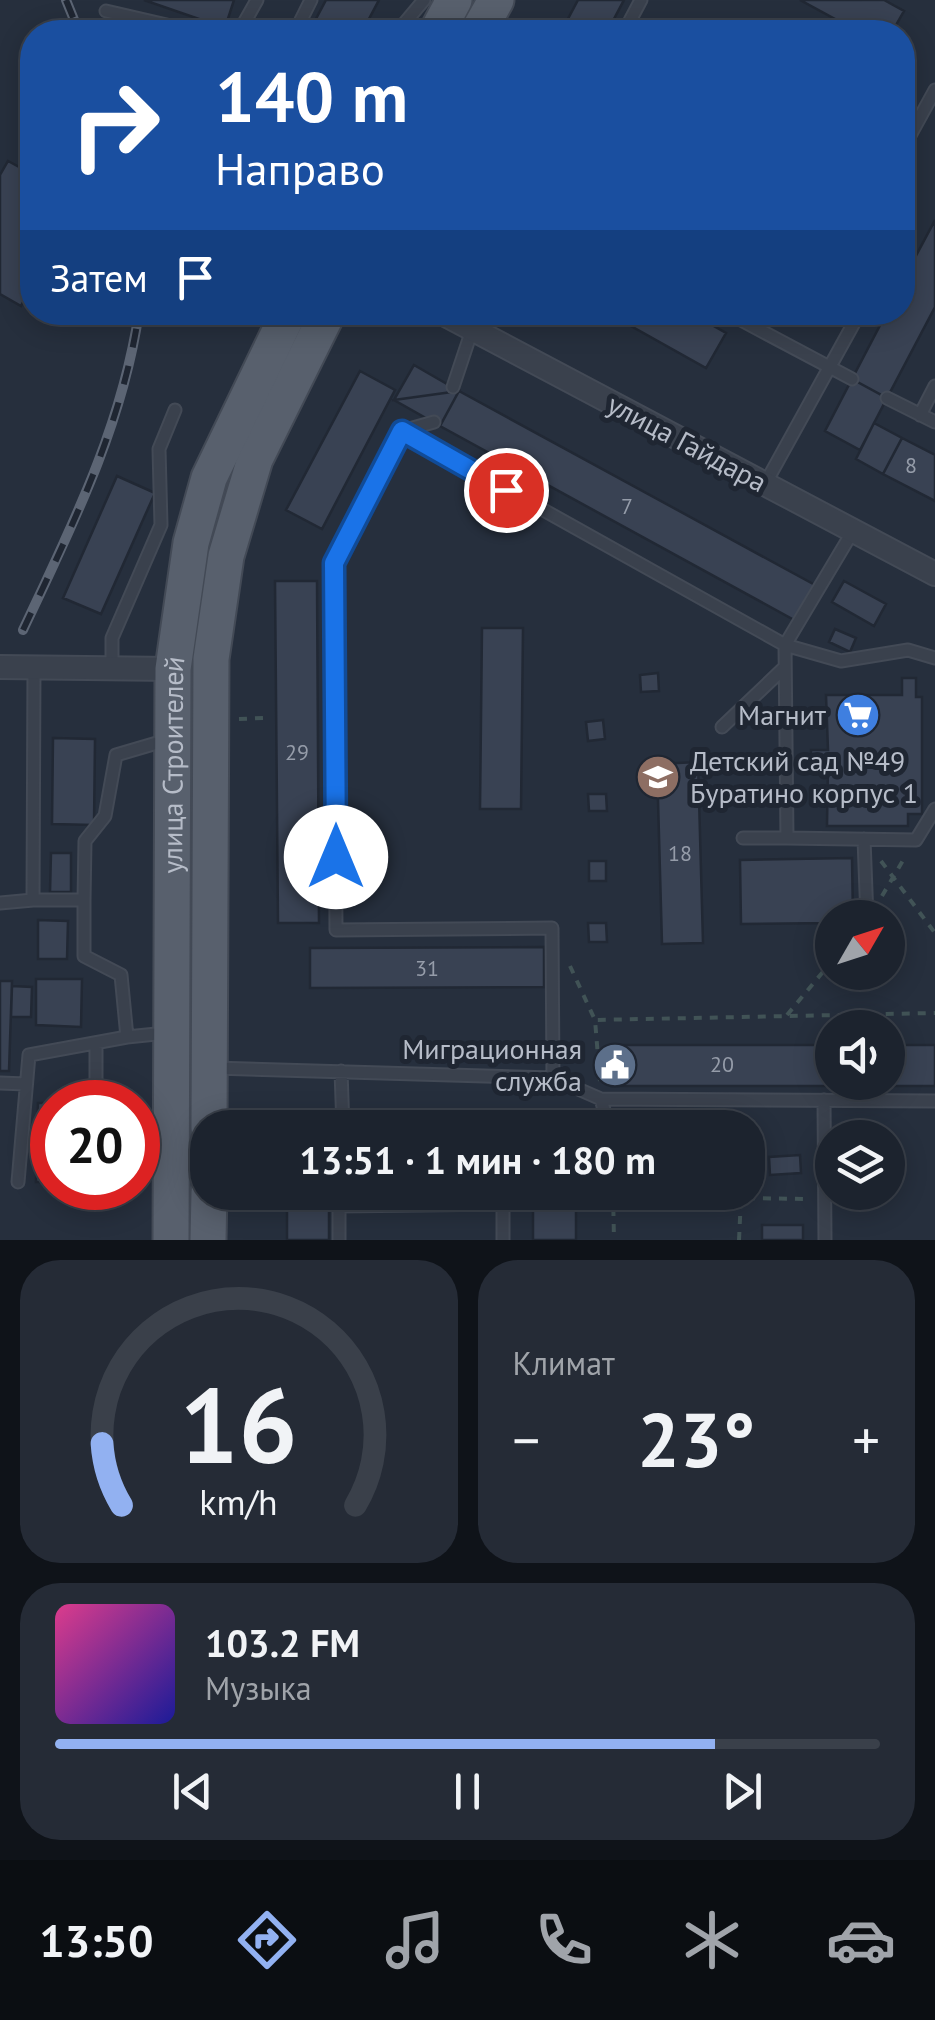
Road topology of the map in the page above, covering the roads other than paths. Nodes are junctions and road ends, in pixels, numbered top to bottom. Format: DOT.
graph roads {
  1 [pos="106,11"];
  2 [pos="145,20"];
  3 [pos="935,90"];
  4 [pos="915,126"];
  5 [pos="283,325"];
  6 [pos="322,325"];
  7 [pos="472,325"];
  8 [pos="483,325"];
  9 [pos="750,325"];
  10 [pos="853,325"];
  11 [pos="828,368"];
  12 [pos="852,379"];
  13 [pos="935,386"];
  14 [pos="453,387"];
  15 [pos="888,398"];
  16 [pos="175,410"];
  17 [pos="920,415"];
  18 [pos="434,422"];
  19 [pos="935,422"];
  20 [pos="402,431"];
  21 [pos="765,484"];
  22 [pos="853,530"];
  23 [pos="935,574"];
  24 [pos="785,645"];
  25 [pos="935,658"];
  26 [pos="0,666"];
  27 [pos="34,667"];
  28 [pos="785,667"];
  29 [pos="112,669"];
  30 [pos="172,670"];
  31 [pos="722,727"];
  32 [pos="173,738"];
  33 [pos="935,809"];
  34 [pos="743,838"];
  35 [pos="787,838"];
  36 [pos="864,839"];
  37 [pos="33,900"];
  38 [pos="84,900"];
  39 [pos="866,900"];
  40 [pos="0,903"];
  41 [pos="127,1037"];
  42 [pos="96,1043"];
  43 [pos="173,1049"];
  44 [pos="210,1068"];
  45 [pos="341,1071"];
  46 [pos="553,1078"];
  47 [pos="96,1080"];
  48 [pos="0,1083"];
  49 [pos="26,1084"];
  50 [pos="601,1099"];
  51 [pos="815,1100"];
  52 [pos="824,1100"];
  53 [pos="905,1100"];
  54 [pos="935,1100"];
  55 [pos="209,1110"];
  56 [pos="342,1110"];
  57 [pos="604,1110"];
  58 [pos="18,1182"];
  59 [pos="209,1210"];
  60 [pos="340,1210"];
  61 [pos="503,1210"];
  62 [pos="171,1240"];
  63 [pos="208,1240"];
  64 [pos="339,1240"];
  65 [pos="503,1240"];
  66 [pos="824,1240"];
  1 -- 2 [label="lane"];
  3 -- 4 [label="lane"];
  5 -- 30 [label="main road, улица Строителей"];
  6 -- 44 [label="main road, улица Строителей"];
  7 -- 14 [label="lane"];
  8 -- 21 [label="street, улица Гайдара"];
  9 -- 11 [label="lane"];
  10 -- 11 [label="lane"];
  11 -- 12 [label="lane"];
  11 -- 21 [label="lane"];
  13 -- 17 [label="lane"];
  15 -- 17 [label="lane"];
  16 -- 29 [label="lane"];
  17 -- 19 [label="lane"];
  18 -- 20 [label="lane"];
  20 -- 24 [label="lane"];
  20 -- 46 [label="lane"];
  21 -- 22 [label="street, улица Гайдара"];
  22 -- 23 [label="street, улица Гайдара"];
  22 -- 24 [label="lane"];
  24 -- 25 [label="lane"];
  24 -- 28 [label="lane"];
  26 -- 27 [label="street"];
  27 -- 29 [label="street"];
  27 -- 37 [label="lane"];
  28 -- 31 [label="lane"];
  28 -- 35 [label="lane"];
  29 -- 30 [label="street"];
  30 -- 32 [label="main road, улица Строителей"];
  32 -- 38 [label="lane"];
  32 -- 43 [label="main road, улица Строителей"];
  33 -- 36 [label="lane"];
  34 -- 35 [label="lane"];
  35 -- 36 [label="lane"];
  36 -- 39 [label="lane"];
  37 -- 38 [label="lane"];
  37 -- 40 [label="lane"];
  38 -- 41 [label="lane"];
  41 -- 42 [label="lane"];
  41 -- 43 [label="lane"];
  42 -- 47 [label="lane"];
  42 -- 49 [label="lane"];
  43 -- 44 [label="main road"];
  43 -- 62 [label="main road, улица Строителей"];
  44 -- 45 [label="lane"];
  44 -- 55 [label="main road, улица Строителей"];
  45 -- 46 [label="lane"];
  45 -- 56 [label="lane"];
  46 -- 50 [label="lane"];
  48 -- 49 [label="lane"];
  49 -- 58 [label="lane"];
  50 -- 51 [label="lane"];
  50 -- 57 [label="lane"];
  52 -- 66 [label="lane"];
  53 -- 54 [label="lane"];
  59 -- 63 [label="main road"];
  60 -- 64 [label="lane"];
  61 -- 65 [label="lane"];
}
